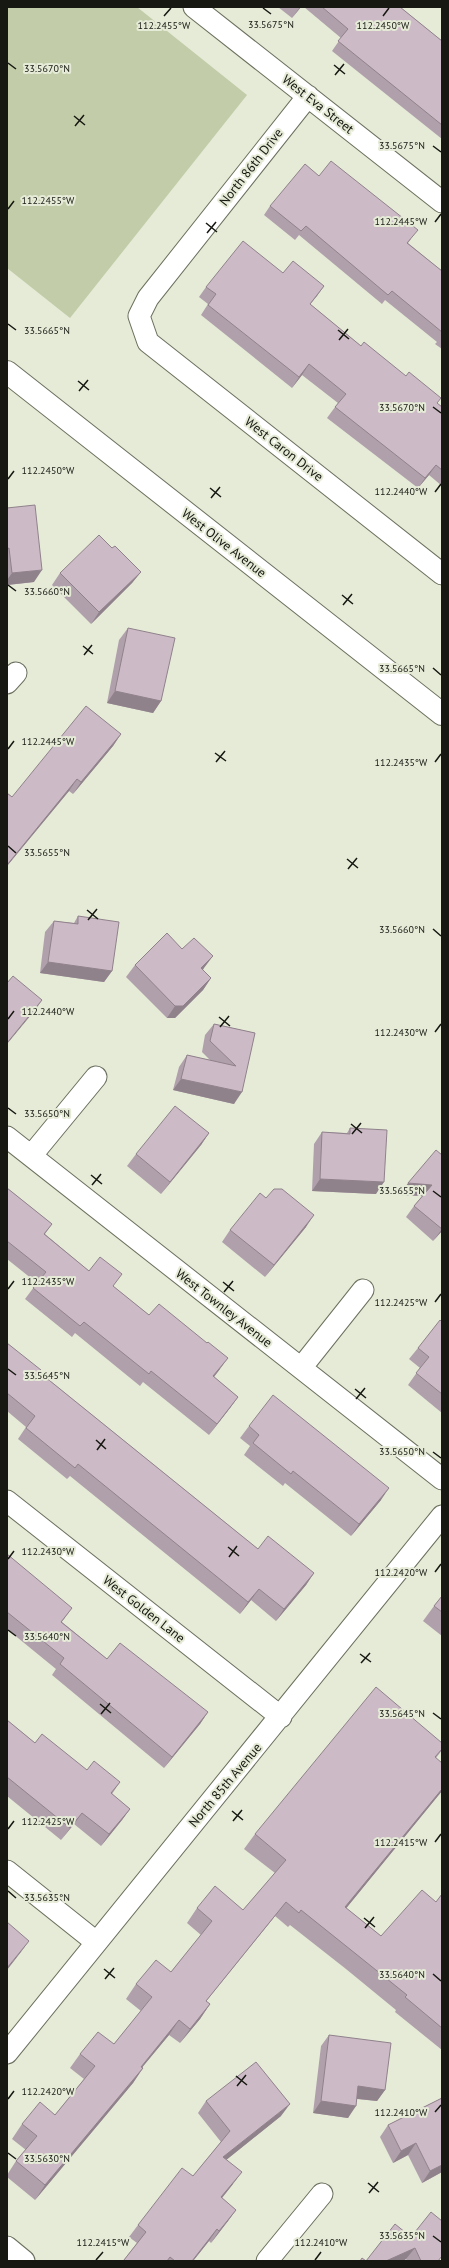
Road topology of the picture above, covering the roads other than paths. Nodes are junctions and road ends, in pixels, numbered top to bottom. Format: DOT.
graph roads {
  1 [pos="194,7"];
  2 [pos="308,96"];
  3 [pos="442,202"];
  4 [pos="139,316"];
  5 [pos="7,372"];
  6 [pos="442,574"];
  7 [pos="442,714"];
  8 [pos="96,1077"];
  9 [pos="7,1137"];
  10 [pos="31,1156"];
  11 [pos="363,1290"];
  12 [pos="301,1368"];
  13 [pos="442,1479"];
  14 [pos="7,1501"];
  15 [pos="442,1516"];
  16 [pos="281,1717"];
  17 [pos="7,1872"];
  18 [pos="96,1942"];
  19 [pos="7,2053"];
  20 [pos="322,2194"];
  21 [pos="7,2247"];
  22 [pos="24,2261"];
  23 [pos="268,2261"];
  1 -- 2 [label="street, West Eva Street"];
  2 -- 3 [label="street, West Eva Street"];
  2 -- 4 [label="street, North 86th Drive"];
  4 -- 6 [label="street, West Caron Drive"];
  5 -- 7 [label="main road, West Olive Avenue"];
  8 -- 10 [label="street"];
  9 -- 10 [label="street, West Townley Avenue"];
  10 -- 12 [label="street, West Townley Avenue"];
  11 -- 12 [label="street"];
  12 -- 13 [label="street, West Townley Avenue"];
  14 -- 16 [label="street, West Golden Lane"];
  15 -- 16 [label="street, North 85th Avenue"];
  16 -- 18 [label="street, North 85th Avenue"];
  17 -- 18 [label="street"];
  18 -- 19 [label="street, North 85th Avenue"];
  20 -- 23 [label="street"];
  21 -- 22 [label="street"];
}
